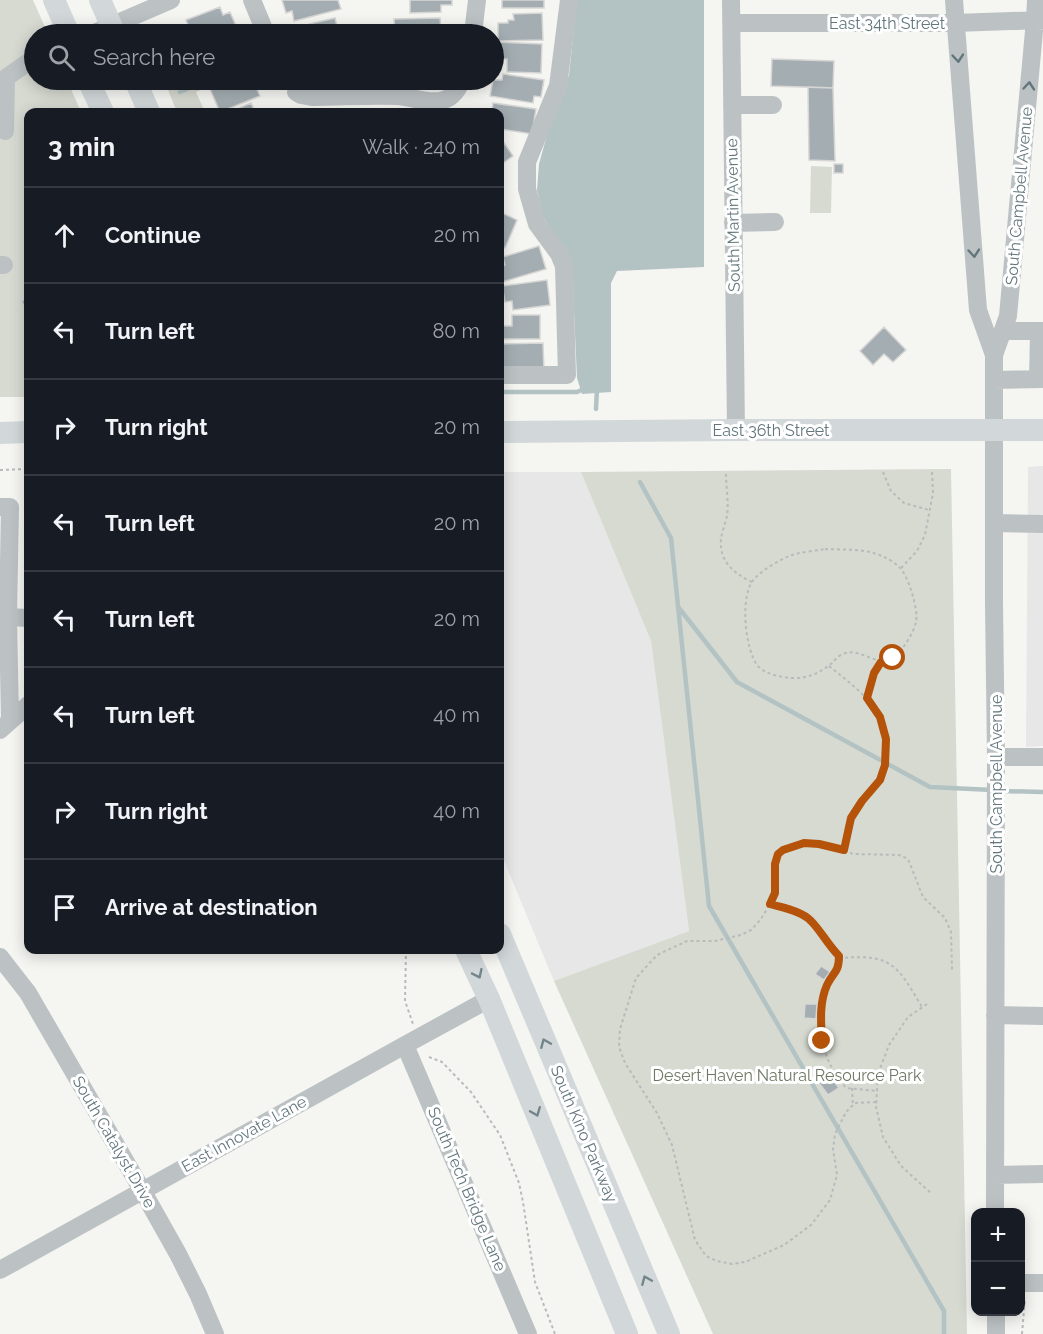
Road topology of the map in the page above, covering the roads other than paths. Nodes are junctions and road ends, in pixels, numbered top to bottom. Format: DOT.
graph roads {
  1 [pos="54,0"];
  2 [pos="100,0"];
  3 [pos="171,0"];
  4 [pos="252,0"];
  5 [pos="477,0"];
  6 [pos="569,0"];
  7 [pos="731,0"];
  8 [pos="954,0"];
  9 [pos="1035,0"];
  10 [pos="1039,20"];
  11 [pos="731,23"];
  12 [pos="955,23"];
  13 [pos="65,24"];
  14 [pos="104,24"];
  15 [pos="122,24"];
  16 [pos="262,24"];
  17 [pos="474,24"];
  18 [pos="24,65"];
  19 [pos="3,80"];
  20 [pos="93,90"];
  21 [pos="139,90"];
  22 [pos="294,90"];
  23 [pos="456,90"];
  24 [pos="732,105"];
  25 [pos="772,105"];
  26 [pos="101,108"];
  27 [pos="147,108"];
  28 [pos="5,131"];
  29 [pos="775,222"];
  30 [pos="734,223"];
  31 [pos="1003,331"];
  32 [pos="1041,331"];
  33 [pos="994,355"];
  34 [pos="504,375"];
  35 [pos="1040,379"];
  36 [pos="994,380"];
  37 [pos="736,430"];
  38 [pos="994,430"];
  39 [pos="1043,430"];
  40 [pos="0,432"];
  41 [pos="24,432"];
  42 [pos="504,432"];
  43 [pos="0,507"];
  44 [pos="994,523"];
  45 [pos="1043,524"];
  46 [pos="8,617"];
  47 [pos="24,618"];
  48 [pos="24,709"];
  49 [pos="5,726"];
  50 [pos="1043,756"];
  51 [pos="996,757"];
  52 [pos="504,943"];
  53 [pos="468,954"];
  54 [pos="0,957"];
  55 [pos="489,999"];
  56 [pos="995,1015"];
  57 [pos="1043,1016"];
  58 [pos="411,1041"];
  59 [pos="1043,1174"];
  60 [pos="995,1175"];
  61 [pos="142,1191"];
  62 [pos="995,1208"];
  63 [pos="0,1270"];
  64 [pos="996,1316"];
  65 [pos="215,1334"];
  66 [pos="528,1334"];
  67 [pos="627,1334"];
  68 [pos="669,1334"];
  69 [pos="996,1334"];
  1 -- 13 [label="main road"];
  2 -- 14 [label="main road"];
  3 -- 15 [label="street"];
  4 -- 16 [label="street"];
  5 -- 17 [label="street"];
  6 -- 34 [label="street"];
  7 -- 11 [label="street, South Martin Avenue"];
  8 -- 12 [label="street, South Campbell Avenue"];
  9 -- 10 [label="street, South Campbell Avenue"];
  10 -- 12 [label="street, East 34th Street"];
  31 -- 10 [label="street, South Campbell Avenue, one-way"];
  11 -- 12 [label="street, East 34th Street"];
  11 -- 24 [label="street, South Martin Avenue"];
  12 -- 33 [label="street, South Campbell Avenue, one-way"];
  18 -- 19 [label="street"];
  19 -- 28 [label="street"];
  20 -- 26 [label="main road"];
  21 -- 27 [label="main road"];
  22 -- 23 [label="street"];
  24 -- 25 [label="street"];
  24 -- 30 [label="street, South Martin Avenue"];
  29 -- 30 [label="street"];
  30 -- 37 [label="street, South Martin Avenue"];
  31 -- 32 [label="street"];
  31 -- 33 [label="street, South Campbell Avenue"];
  32 -- 35 [label="street"];
  33 -- 36 [label="street, South Campbell Avenue"];
  35 -- 36 [label="street"];
  36 -- 38 [label="street, South Campbell Avenue"];
  37 -- 38 [label="main road, East 36th Street"];
  37 -- 42 [label="main road, East 36th Street"];
  38 -- 39 [label="main road, East 36th Street"];
  38 -- 44 [label="street, South Campbell Avenue"];
  40 -- 41 [label="main road"];
  43 -- 46 [label="street"];
  44 -- 45 [label="street"];
  44 -- 51 [label="street, South Campbell Avenue"];
  46 -- 47 [label="street"];
  46 -- 49 [label="street"];
  48 -- 49 [label="street"];
  50 -- 51 [label="street"];
  51 -- 56 [label="street, South Campbell Avenue"];
  68 -- 52 [label="main road, South Kino Parkway, one-way"];
  53 -- 55 [label="main road, one-way"];
  54 -- 61 [label="street, South Catalyst Drive"];
  55 -- 58 [label="street, East Innovate Lane"];
  55 -- 67 [label="main road, one-way"];
  56 -- 57 [label="street"];
  56 -- 60 [label="street, South Campbell Avenue"];
  58 -- 61 [label="street, East Innovate Lane"];
  58 -- 66 [label="street, South Tech Bridge Lane"];
  59 -- 60 [label="street"];
  60 -- 62 [label="street, South Campbell Avenue"];
  61 -- 63 [label="street, East Innovate Lane"];
  61 -- 65 [label="street, South Catalyst Drive"];
  64 -- 69 [label="street"];
}
